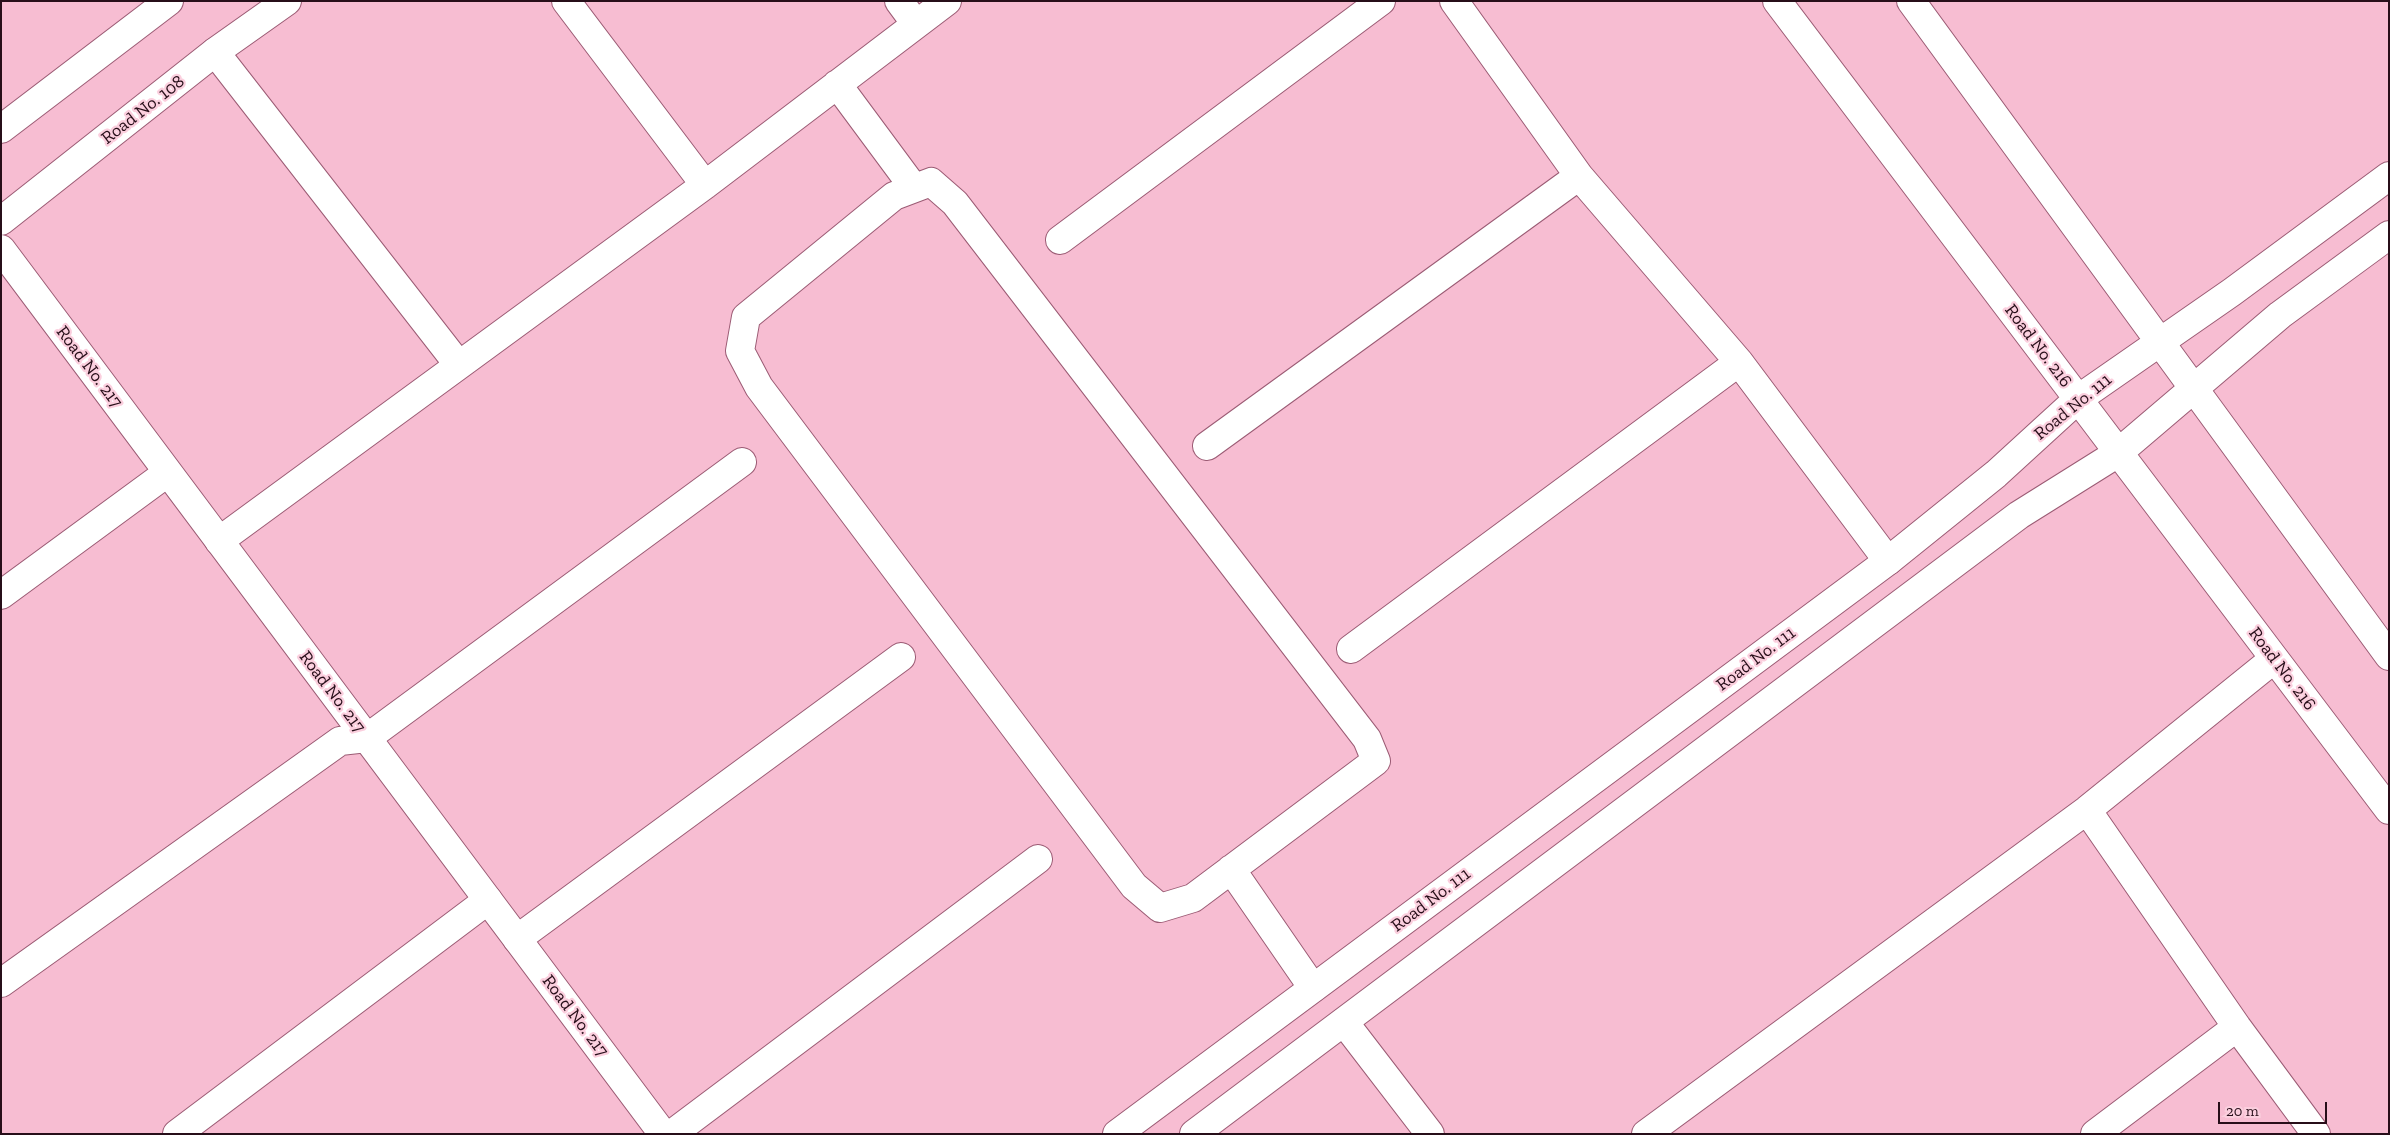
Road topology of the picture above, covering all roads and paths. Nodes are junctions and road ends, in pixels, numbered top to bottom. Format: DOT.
graph roads {
  1 [pos="169,1"];
  2 [pos="287,1"];
  3 [pos="566,1"];
  4 [pos="899,1"];
  5 [pos="947,1"];
  6 [pos="1381,1"];
  7 [pos="1454,1"];
  8 [pos="1777,1"];
  9 [pos="1911,1"];
  10 [pos="916,24"];
  11 [pos="215,52"];
  12 [pos="838,84"];
  13 [pos="1,129"];
  14 [pos="1579,176"];
  15 [pos="2389,176"];
  16 [pos="704,185"];
  17 [pos="914,188"];
  18 [pos="1,221"];
  19 [pos="2389,235"];
  20 [pos="1060,240"];
  21 [pos="1,249"];
  22 [pos="2160,341"];
  23 [pos="1739,362"];
  24 [pos="458,364"];
  25 [pos="2195,390"];
  26 [pos="2078,399"];
  27 [pos="1207,446"];
  28 [pos="2118,453"];
  29 [pos="742,462"];
  30 [pos="167,473"];
  31 [pos="219,541"];
  32 [pos="1888,561"];
  33 [pos="1,595"];
  34 [pos="2384,639"];
  35 [pos="1351,649"];
  36 [pos="901,657"];
  37 [pos="2274,659"];
  38 [pos="366,738"];
  39 [pos="2087,810"];
  40 [pos="2389,810"];
  41 [pos="1038,859"];
  42 [pos="1231,869"];
  43 [pos="488,900"];
  44 [pos="517,939"];
  45 [pos="1,983"];
  46 [pos="1313,988"];
  47 [pos="1344,1022"];
  48 [pos="2237,1027"];
  49 [pos="177,1134"];
  50 [pos="663,1134"];
  51 [pos="672,1134"];
  52 [pos="1116,1134"];
  53 [pos="1194,1134"];
  54 [pos="1430,1134"];
  55 [pos="1646,1134"];
  56 [pos="2095,1134"];
  57 [pos="2316,1134"];
  1 -- 13 [label="street"];
  2 -- 11 [label="street, Road No. 108"];
  3 -- 16 [label="street"];
  4 -- 10 [label="street"];
  5 -- 10 [label="street"];
  6 -- 20 [label="street"];
  7 -- 14 [label="street"];
  8 -- 26 [label="street, Road No. 216"];
  9 -- 22 [label="street"];
  10 -- 12 [label="street"];
  11 -- 18 [label="street, Road No. 108"];
  11 -- 24 [label="street"];
  12 -- 16 [label="street"];
  12 -- 17 [label="street"];
  14 -- 23 [label="street"];
  14 -- 27 [label="street"];
  15 -- 22 [label="street, Road No. 111"];
  16 -- 24 [label="street"];
  17 -- 42 [label="street"];
  17 -- 42 [label="street"];
  19 -- 25 [label="street"];
  21 -- 30 [label="street, Road No. 217"];
  22 -- 25 [label="street"];
  22 -- 26 [label="street, Road No. 111"];
  23 -- 32 [label="street"];
  23 -- 35 [label="street"];
  24 -- 31 [label="street"];
  25 -- 28 [label="street"];
  25 -- 34 [label="street"];
  26 -- 28 [label="street, Road No. 216"];
  26 -- 32 [label="street, Road No. 111"];
  28 -- 37 [label="street, Road No. 216"];
  28 -- 47 [label="street"];
  29 -- 38 [label="street"];
  30 -- 31 [label="street, Road No. 217"];
  30 -- 33 [label="street"];
  31 -- 38 [label="street, Road No. 217"];
  32 -- 46 [label="street, Road No. 111"];
  36 -- 44 [label="street"];
  37 -- 39 [label="street"];
  37 -- 40 [label="street, Road No. 216"];
  38 -- 43 [label="street, Road No. 217"];
  38 -- 45 [label="street"];
  39 -- 48 [label="street"];
  39 -- 55 [label="street"];
  41 -- 51 [label="street"];
  42 -- 46 [label="street"];
  43 -- 44 [label="street, Road No. 217"];
  43 -- 49 [label="street"];
  44 -- 50 [label="street, Road No. 217"];
  46 -- 52 [label="street, Road No. 111"];
  47 -- 53 [label="street"];
  47 -- 54 [label="street"];
  48 -- 56 [label="street"];
  48 -- 57 [label="street"];
}
